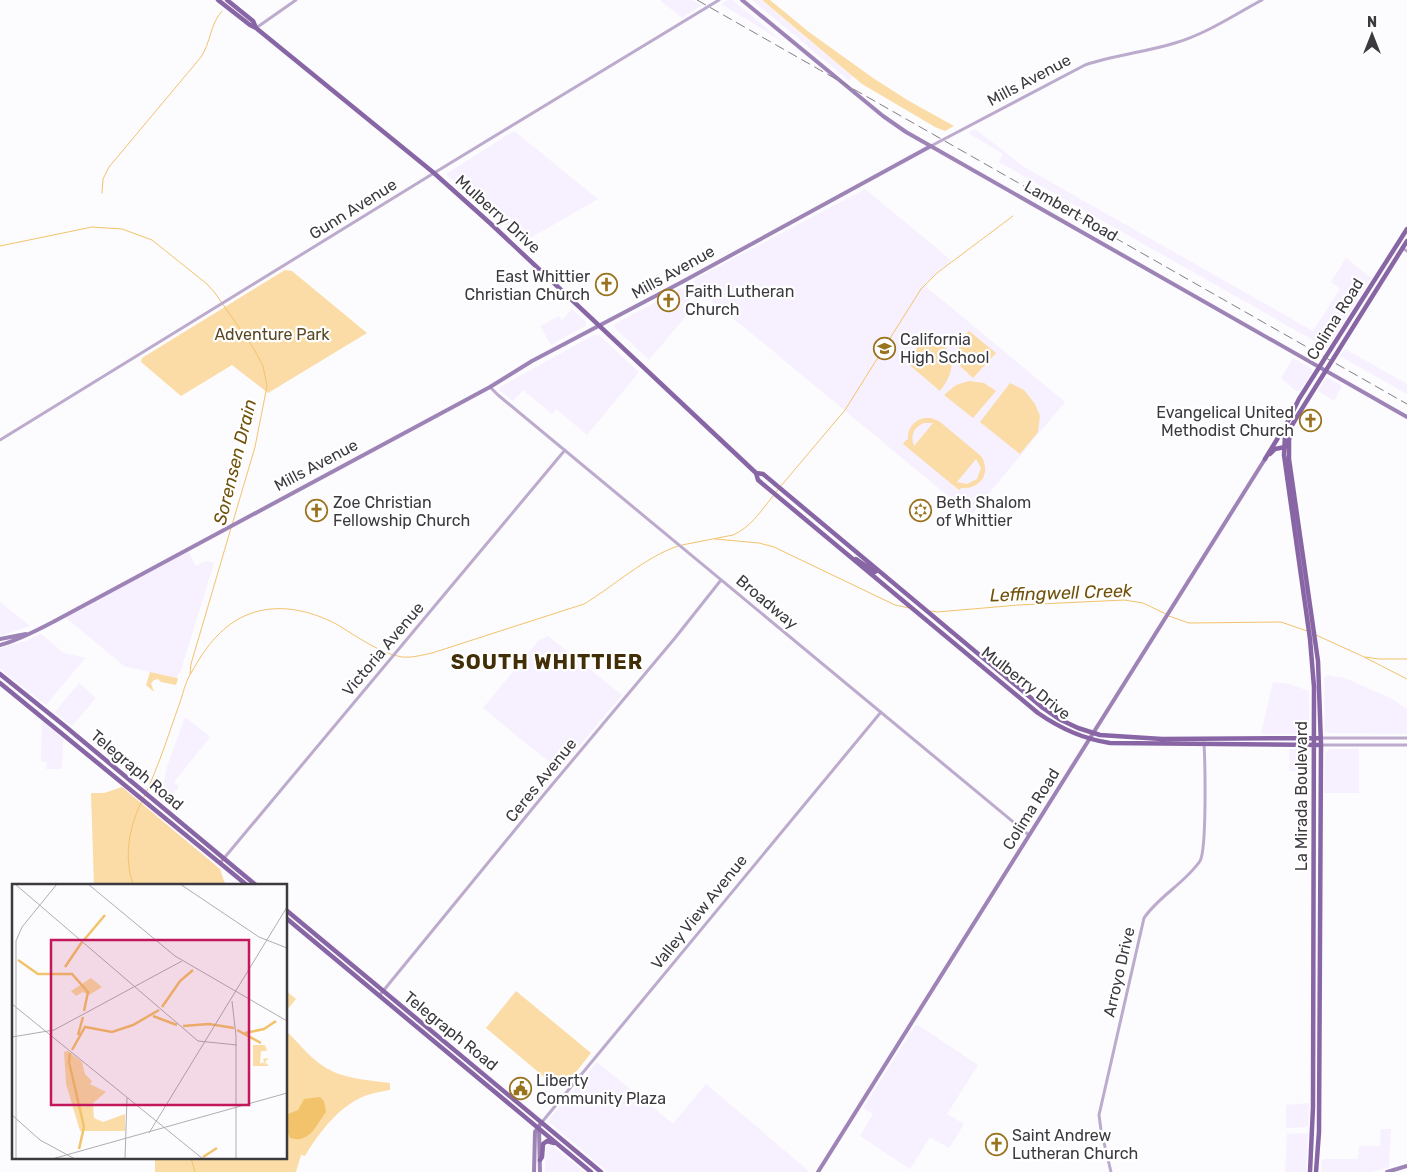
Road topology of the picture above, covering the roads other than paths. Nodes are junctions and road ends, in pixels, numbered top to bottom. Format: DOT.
graph roads {
  1 [pos="218,0"];
  2 [pos="227,0"];
  3 [pos="296,0"];
  4 [pos="719,0"];
  5 [pos="742,0"];
  6 [pos="1262,0"];
  7 [pos="256,28"];
  8 [pos="931,146"];
  9 [pos="434,173"];
  10 [pos="1407,229"];
  11 [pos="1407,240"];
  12 [pos="1405,250"];
  13 [pos="1387,261"];
  14 [pos="1392,264"];
  15 [pos="1360,310"];
  16 [pos="600,326"];
  17 [pos="1320,367"];
  18 [pos="1326,371"];
  19 [pos="490,386"];
  20 [pos="1407,417"];
  21 [pos="1289,425"];
  22 [pos="0,440"];
  23 [pos="1286,447"];
  24 [pos="565,450"];
  25 [pos="1266,459"];
  26 [pos="756,473"];
  27 [pos="850,557"];
  28 [pos="878,570"];
  29 [pos="721,580"];
  30 [pos="1312,633"];
  31 [pos="26,634"];
  32 [pos="0,639"];
  33 [pos="0,645"];
  34 [pos="0,674"];
  35 [pos="0,683"];
  36 [pos="881,712"];
  37 [pos="1093,733"];
  38 [pos="1204,738"];
  39 [pos="1314,738"];
  40 [pos="1320,738"];
  41 [pos="1407,738"];
  42 [pos="1089,739"];
  43 [pos="1204,744"];
  44 [pos="1321,745"];
  45 [pos="1407,745"];
  46 [pos="1314,746"];
  47 [pos="1029,835"];
  48 [pos="224,858"];
  49 [pos="220,863"];
  50 [pos="246,884"];
  51 [pos="255,884"];
  52 [pos="288,912"];
  53 [pos="288,920"];
  54 [pos="383,992"];
  55 [pos="380,996"];
  56 [pos="542,1122"];
  57 [pos="539,1128"];
  58 [pos="558,1145"];
  59 [pos="540,1160"];
  60 [pos="1407,1166"];
  61 [pos="534,1172"];
  62 [pos="540,1172"];
  63 [pos="591,1172"];
  64 [pos="601,1172"];
  65 [pos="818,1172"];
  66 [pos="1111,1172"];
  67 [pos="1310,1172"];
  68 [pos="1316,1172"];
  69 [pos="1387,1172"];
  1 -- 7 [label="main road, Mulberry Drive"];
  2 -- 7 [label="main road, Mulberry Drive"];
  3 -- 7 [label="street"];
  4 -- 9 [label="street, Gunn Avenue"];
  5 -- 8 [label="main road, Lambert Road"];
  6 -- 8 [label="street, Mills Avenue"];
  7 -- 9 [label="main road, Mulberry Drive"];
  8 -- 16 [label="main road, Mills Avenue"];
  8 -- 17 [label="main road, Lambert Road"];
  9 -- 16 [label="main road, Mulberry Drive"];
  9 -- 22 [label="street, Gunn Avenue"];
  10 -- 13 [label="main road, Colima Road"];
  11 -- 12 [label="main road, Colima Road"];
  12 -- 14 [label="main road, Colima Road"];
  13 -- 14 [label="main road"];
  13 -- 15 [label="main road, Colima Road"];
  14 -- 15 [label="main road, Colima Road"];
  15 -- 17 [label="main road, Colima Road"];
  15 -- 18 [label="main road, Colima Road"];
  16 -- 19 [label="main road, Mills Avenue"];
  16 -- 26 [label="main road, Mulberry Drive"];
  17 -- 18 [label="main road, Lambert Road"];
  17 -- 21 [label="main road, Colima Road"];
  18 -- 20 [label="main road, Lambert Road"];
  18 -- 21 [label="main road, Colima Road"];
  19 -- 24 [label="street, Broadway"];
  19 -- 31 [label="main road, Mills Avenue"];
  21 -- 23 [label="main road, La Mirada Boulevard"];
  21 -- 25 [label="main road"];
  23 -- 25 [label="main road"];
  23 -- 30 [label="main road, La Mirada Boulevard"];
  24 -- 29 [label="street, Broadway"];
  24 -- 48 [label="street, Victoria Avenue"];
  25 -- 37 [label="main road, Colima Road"];
  26 -- 27 [label="main road, Mulberry Drive"];
  26 -- 28 [label="main road, Mulberry Drive"];
  27 -- 28 [label="main road"];
  27 -- 42 [label="main road, Mulberry Drive"];
  28 -- 37 [label="main road, Mulberry Drive"];
  29 -- 36 [label="street, Broadway"];
  29 -- 54 [label="street, Ceres Avenue"];
  30 -- 39 [label="main road, La Mirada Boulevard"];
  30 -- 40 [label="main road, La Mirada Boulevard"];
  31 -- 32 [label="main road, Mills Avenue"];
  31 -- 33 [label="main road, Mills Avenue"];
  34 -- 48 [label="main road, Telegraph Road"];
  35 -- 49 [label="main road, Telegraph Road"];
  36 -- 47 [label="street, Broadway"];
  36 -- 56 [label="street, Valley View Avenue"];
  37 -- 38 [label="main road, Mulberry Drive"];
  37 -- 42 [label="main road, Colima Road"];
  38 -- 39 [label="main road, Mulberry Drive"];
  38 -- 43 [label="street, Arroyo Drive"];
  39 -- 40 [label="main road, Mulberry Drive"];
  39 -- 46 [label="main road, La Mirada Boulevard"];
  40 -- 41 [label="street, Mulberry Drive"];
  40 -- 44 [label="main road, La Mirada Boulevard"];
  42 -- 43 [label="main road, Mulberry Drive"];
  42 -- 47 [label="main road, Colima Road"];
  43 -- 46 [label="main road, Mulberry Drive"];
  43 -- 66 [label="street, Arroyo Drive"];
  44 -- 45 [label="street, Mulberry Drive"];
  44 -- 46 [label="main road, Mulberry Drive"];
  44 -- 68 [label="main road, La Mirada Boulevard"];
  46 -- 67 [label="main road, La Mirada Boulevard"];
  47 -- 65 [label="main road, Colima Road"];
  48 -- 49 [label="street, Victoria Avenue"];
  48 -- 51 [label="main road, Telegraph Road"];
  49 -- 50 [label="main road, Telegraph Road"];
  52 -- 54 [label="main road, Telegraph Road"];
  53 -- 55 [label="main road, Telegraph Road"];
  54 -- 55 [label="street, Ceres Avenue"];
  54 -- 56 [label="main road, Telegraph Road"];
  55 -- 57 [label="main road, Telegraph Road"];
  56 -- 57 [label="main road, Valley View Avenue"];
  56 -- 64 [label="main road, Telegraph Road"];
  57 -- 58 [label="main road, Telegraph Road"];
  57 -- 59 [label="main road, Valley View Avenue"];
  57 -- 61 [label="main road, Valley View Avenue"];
  58 -- 59 [label="main road"];
  58 -- 63 [label="main road, Telegraph Road"];
  59 -- 62 [label="main road, Valley View Avenue"];
  60 -- 69 [label="main road"];
}
